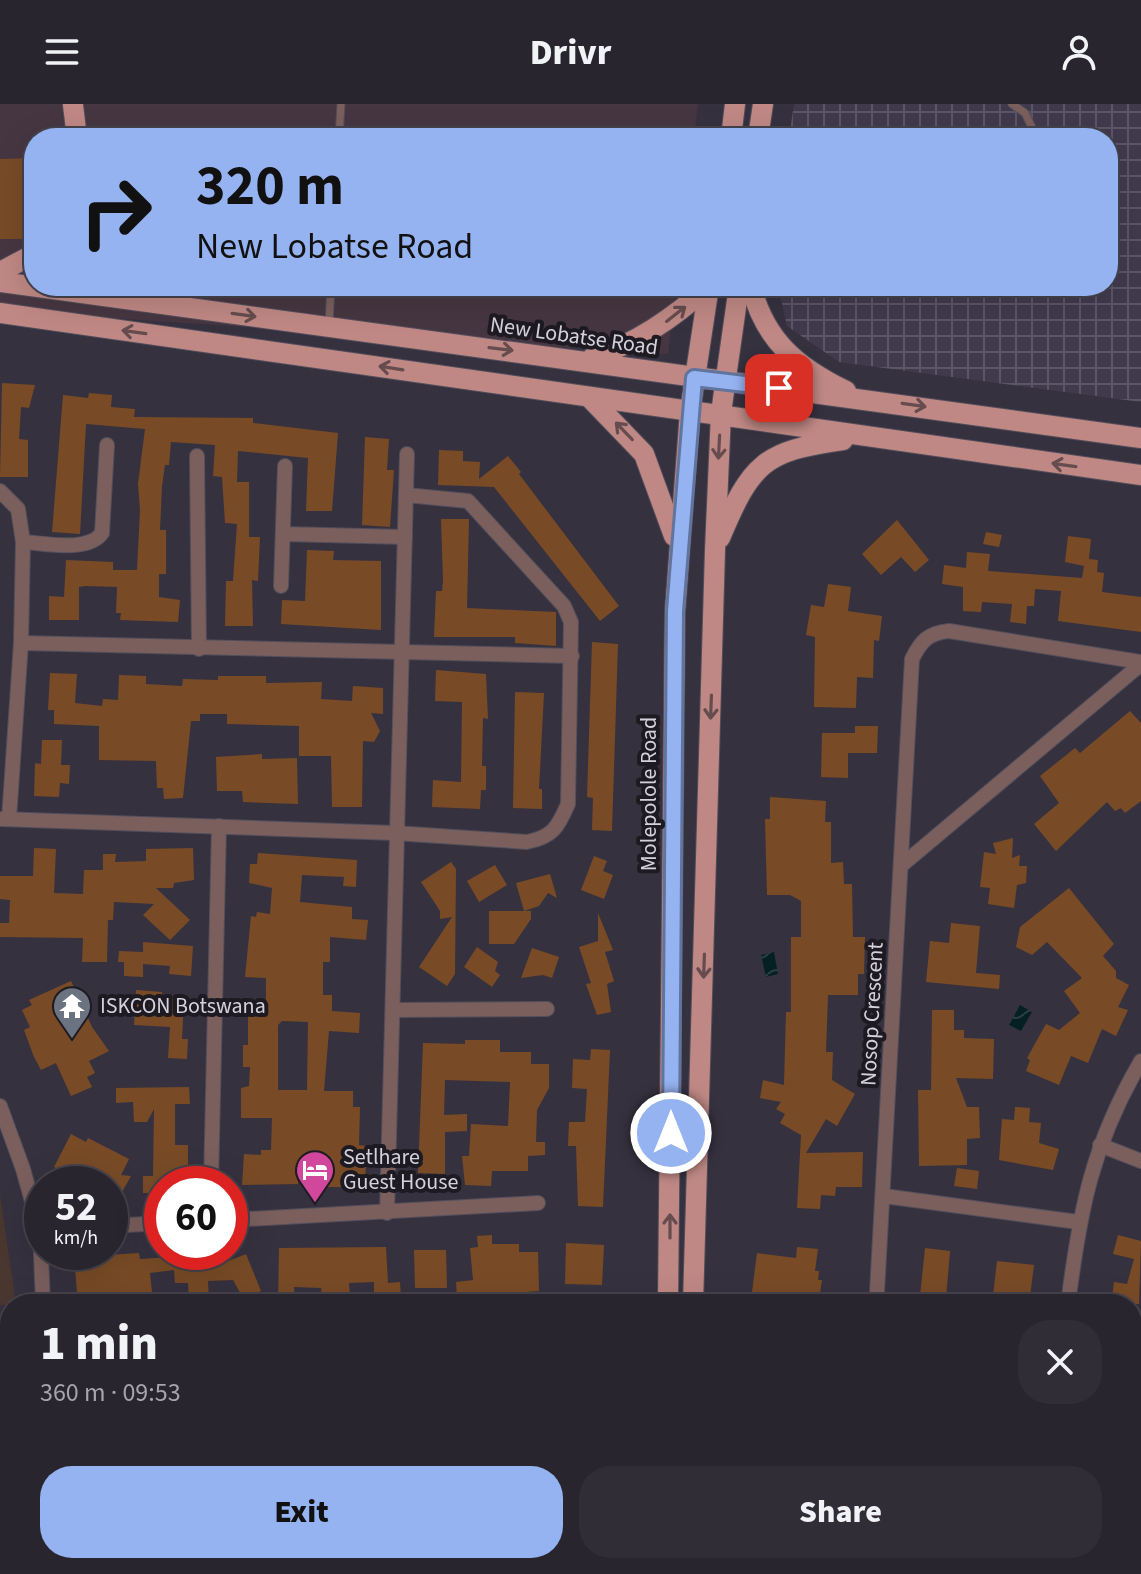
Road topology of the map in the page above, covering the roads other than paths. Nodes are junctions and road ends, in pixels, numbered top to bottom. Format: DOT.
graph roads {
  1 [pos="341,104"];
  2 [pos="735,104"];
  3 [pos="763,104"];
  4 [pos="1012,104"];
  5 [pos="73,105"];
  6 [pos="74,128"];
  7 [pos="340,128"];
  8 [pos="732,128"];
  9 [pos="759,128"];
  10 [pos="1032,128"];
  11 [pos="24,259"];
  12 [pos="0,272"];
  13 [pos="0,282"];
  14 [pos="24,285"];
  15 [pos="103,296"];
  16 [pos="169,296"];
  17 [pos="330,296"];
  18 [pos="696,296"];
  19 [pos="707,296"];
  20 [pos="738,296"];
  21 [pos="755,296"];
  22 [pos="191,308"];
  23 [pos="0,313"];
  24 [pos="329,326"];
  25 [pos="588,360"];
  26 [pos="694,378"];
  27 [pos="725,382"];
  28 [pos="860,398"];
  29 [pos="591,399"];
  30 [pos="690,411"];
  31 [pos="721,413"];
  32 [pos="867,437"];
  33 [pos="1141,438"];
  34 [pos="107,445"];
  35 [pos="407,454"];
  36 [pos="197,456"];
  37 [pos="285,466"];
  38 [pos="1141,475"];
  39 [pos="0,491"];
  40 [pos="406,495"];
  41 [pos="283,534"];
  42 [pos="405,537"];
  43 [pos="23,542"];
  44 [pos="715,550"];
  45 [pos="678,552"];
  46 [pos="281,586"];
  47 [pos="21,643"];
  48 [pos="199,649"];
  49 [pos="400,652"];
  50 [pos="572,656"];
  51 [pos="1141,663"];
  52 [pos="4,819"];
  53 [pos="219,826"];
  54 [pos="395,833"];
  55 [pos="902,865"];
  56 [pos="547,1009"];
  57 [pos="394,1010"];
  58 [pos="1141,1061"];
  59 [pos="0,1106"];
  60 [pos="1100,1145"];
  61 [pos="1141,1161"];
  62 [pos="211,1166"];
  63 [pos="24,1172"];
  64 [pos="884,1196"];
  65 [pos="538,1203"];
  66 [pos="387,1213"];
  67 [pos="248,1219"];
  68 [pos="1078,1222"];
  69 [pos="42,1270"];
  70 [pos="877,1292"];
  71 [pos="43,1294"];
  72 [pos="668,1294"];
  73 [pos="693,1294"];
  74 [pos="1069,1294"];
  1 -- 7 [label="lane"];
  2 -- 8 [label="main road"];
  3 -- 9 [label="main road"];
  4 -- 10 [label="lane"];
  5 -- 6 [label="main road"];
  11 -- 12 [label="main road"];
  13 -- 14 [label="main road, New Lobatse Road"];
  15 -- 22 [label="main road, New Lobatse Road"];
  16 -- 22 [label="main road"];
  17 -- 24 [label="lane"];
  25 -- 18 [label="main road, one-way"];
  19 -- 26 [label="main road, Molepolole Road"];
  20 -- 27 [label="main road"];
  21 -- 28 [label="main road"];
  22 -- 24 [label="main road, New Lobatse Road, one-way"];
  29 -- 23 [label="main road, one-way"];
  24 -- 25 [label="main road, New Lobatse Road, one-way"];
  25 -- 26 [label="main road, New Lobatse Road"];
  26 -- 27 [label="main road, New Lobatse Road"];
  26 -- 30 [label="main road, Molepolole Road"];
  27 -- 28 [label="main road, New Lobatse Road"];
  27 -- 31 [label="main road"];
  28 -- 33 [label="main road, New Lobatse Road, one-way"];
  29 -- 30 [label="main road"];
  45 -- 29 [label="main road, one-way"];
  30 -- 31 [label="main road"];
  30 -- 45 [label="main road, Molepolole Road"];
  31 -- 32 [label="main road"];
  31 -- 44 [label="main road, one-way"];
  38 -- 32 [label="main road, one-way"];
  32 -- 44 [label="main road"];
  34 -- 43 [label="street"];
  35 -- 40 [label="street"];
  36 -- 48 [label="street"];
  37 -- 41 [label="street"];
  39 -- 43 [label="street"];
  40 -- 42 [label="street"];
  40 -- 50 [label="street"];
  41 -- 42 [label="street"];
  41 -- 46 [label="street"];
  42 -- 49 [label="street"];
  43 -- 47 [label="street"];
  44 -- 73 [label="main road, one-way"];
  72 -- 45 [label="main road, Molepolole Road, one-way"];
  47 -- 48 [label="street"];
  47 -- 52 [label="street"];
  48 -- 49 [label="street"];
  49 -- 50 [label="street"];
  49 -- 54 [label="street"];
  50 -- 54 [label="street"];
  51 -- 55 [label="street"];
  51 -- 55 [label="street, Nosop Crescent"];
  52 -- 53 [label="street"];
  53 -- 54 [label="street"];
  53 -- 62 [label="street"];
  54 -- 57 [label="street"];
  55 -- 64 [label="street, Nosop Crescent"];
  56 -- 57 [label="street"];
  57 -- 66 [label="street"];
  58 -- 60 [label="street"];
  59 -- 63 [label="street"];
  60 -- 61 [label="street"];
  60 -- 68 [label="street"];
  64 -- 68 [label="street"];
  64 -- 70 [label="street, Nosop Crescent"];
  65 -- 66 [label="street"];
  66 -- 67 [label="street"];
  68 -- 74 [label="street"];
  69 -- 71 [label="street"];
}
